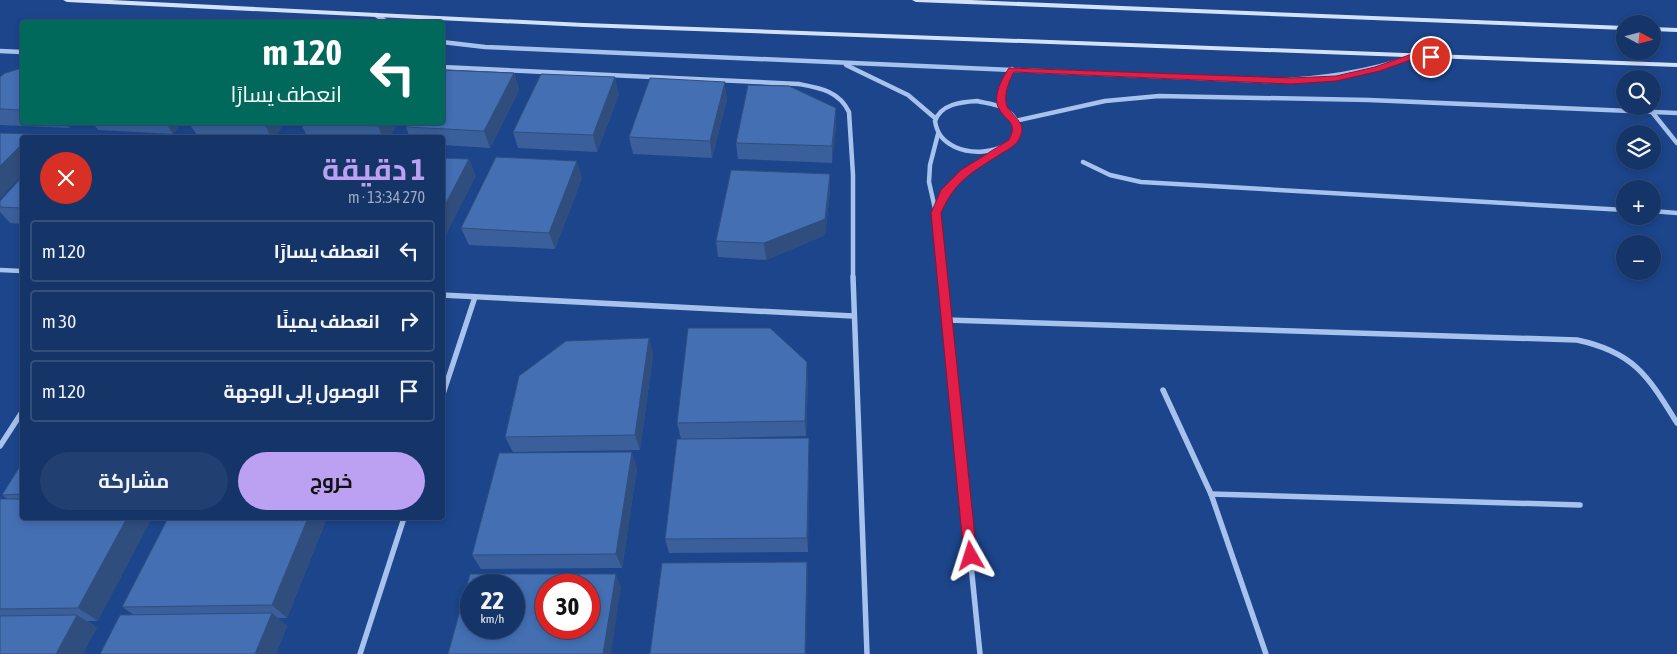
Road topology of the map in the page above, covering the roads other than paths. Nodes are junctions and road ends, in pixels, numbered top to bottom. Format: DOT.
graph roads {
  1 [pos="67,0"];
  2 [pos="916,0"];
  3 [pos="376,15"];
  4 [pos="384,20"];
  5 [pos="1616,28"];
  6 [pos="1661,29"];
  7 [pos="1677,30"];
  8 [pos="445,42"];
  9 [pos="0,51"];
  10 [pos="20,52"];
  11 [pos="1412,57"];
  12 [pos="841,63"];
  13 [pos="1677,66"];
  14 [pos="445,67"];
  15 [pos="1012,69"];
  16 [pos="1003,108"];
  17 [pos="1616,111"];
  18 [pos="1661,112"];
  19 [pos="1677,113"];
  20 [pos="1654,115"];
  21 [pos="935,118"];
  22 [pos="1015,121"];
  23 [pos="938,134"];
  24 [pos="1677,143"];
  25 [pos="993,153"];
  26 [pos="1083,162"];
  27 [pos="1616,209"];
  28 [pos="1661,212"];
  29 [pos="936,213"];
  30 [pos="1677,213"];
  31 [pos="0,270"];
  32 [pos="20,271"];
  33 [pos="445,295"];
  34 [pos="475,296"];
  35 [pos="854,316"];
  36 [pos="947,320"];
  37 [pos="445,388"];
  38 [pos="1163,390"];
  39 [pos="20,415"];
  40 [pos="1677,423"];
  41 [pos="0,446"];
  42 [pos="1211,494"];
  43 [pos="1580,505"];
  44 [pos="403,520"];
  45 [pos="360,654"];
  46 [pos="866,654"];
  47 [pos="980,654"];
  48 [pos="1266,654"];
  1 -- 3 [label="main road"];
  2 -- 5 [label="main road"];
  3 -- 4 [label="street"];
  3 -- 11 [label="main road"];
  6 -- 7 [label="main road"];
  8 -- 12 [label="street"];
  9 -- 10 [label="street"];
  11 -- 13 [label="main road"];
  11 -- 15 [label="street"];
  12 -- 15 [label="street"];
  12 -- 21 [label="street"];
  14 -- 35 [label="street"];
  15 -- 16 [label="street"];
  16 -- 21 [label="street"];
  16 -- 22 [label="street"];
  17 -- 22 [label="street"];
  18 -- 19 [label="street"];
  20 -- 24 [label="street"];
  21 -- 23 [label="street"];
  22 -- 25 [label="street"];
  23 -- 25 [label="street"];
  23 -- 29 [label="street"];
  25 -- 29 [label="street"];
  26 -- 27 [label="street"];
  28 -- 30 [label="street"];
  29 -- 36 [label="street"];
  31 -- 32 [label="street"];
  33 -- 34 [label="street"];
  34 -- 35 [label="street"];
  34 -- 37 [label="street"];
  35 -- 46 [label="street"];
  36 -- 40 [label="street"];
  36 -- 47 [label="street"];
  38 -- 42 [label="street"];
  39 -- 41 [label="street"];
  42 -- 43 [label="street"];
  42 -- 48 [label="street"];
  44 -- 45 [label="street"];
}
